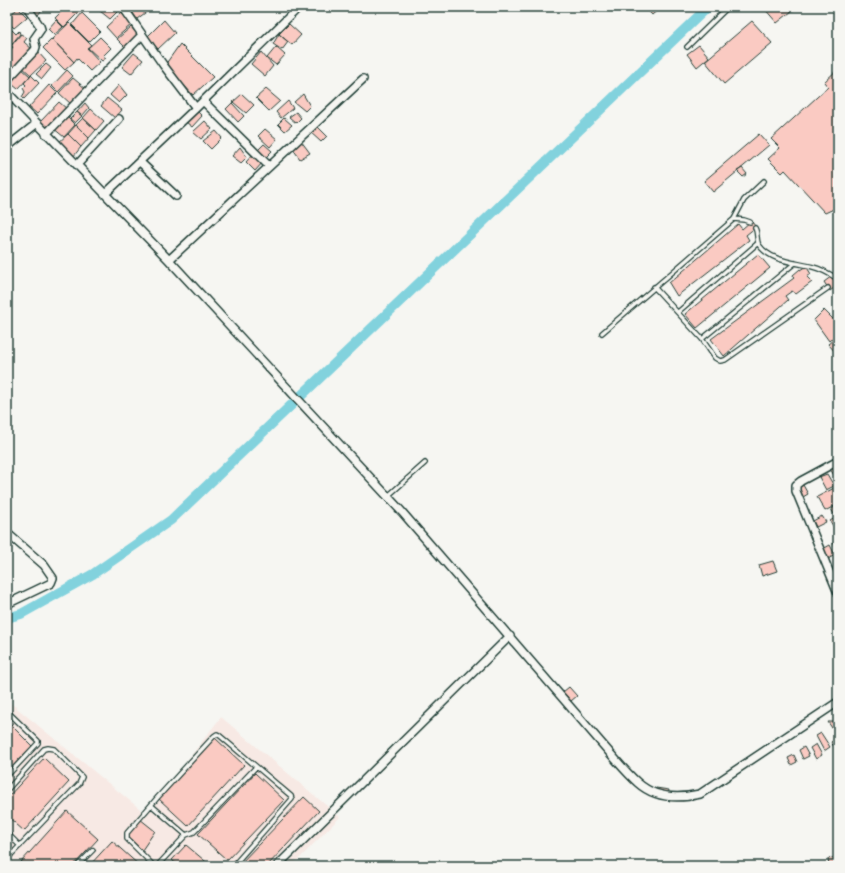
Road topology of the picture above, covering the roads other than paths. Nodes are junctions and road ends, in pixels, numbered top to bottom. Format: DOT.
graph roads {
  1 [pos="27,7"];
  2 [pos="123,7"];
  3 [pos="728,7"];
  4 [pos="296,10"];
  5 [pos="142,35"];
  6 [pos="687,47"];
  7 [pos="363,78"];
  8 [pos="7,80"];
  9 [pos="7,92"];
  10 [pos="204,101"];
  11 [pos="196,108"];
  12 [pos="119,119"];
  13 [pos="36,124"];
  14 [pos="46,134"];
  15 [pos="7,147"];
  16 [pos="140,162"];
  17 [pos="77,165"];
  18 [pos="270,166"];
  19 [pos="764,181"];
  20 [pos="105,194"];
  21 [pos="176,196"];
  22 [pos="734,219"];
  23 [pos="750,222"];
  24 [pos="755,228"];
  25 [pos="758,243"];
  26 [pos="169,260"];
  27 [pos="795,263"];
  28 [pos="837,281"];
  29 [pos="654,287"];
  30 [pos="828,288"];
  31 [pos="678,312"];
  32 [pos="602,333"];
  33 [pos="702,339"];
  34 [pos="838,461"];
  35 [pos="425,463"];
  36 [pos="388,496"];
  37 [pos="7,533"];
  38 [pos="838,592"];
  39 [pos="7,604"];
  40 [pos="510,636"];
  41 [pos="838,702"];
  42 [pos="7,711"];
  43 [pos="256,767"];
  44 [pos="7,776"];
  45 [pos="7,790"];
  46 [pos="152,805"];
  47 [pos="7,833"];
  48 [pos="186,835"];
  49 [pos="20,846"];
  50 [pos="93,850"];
  51 [pos="7,860"];
  52 [pos="77,866"];
  53 [pos="156,866"];
  54 [pos="233,866"];
  55 [pos="277,866"];
  1 -- 8 [label="street"];
  2 -- 5 [label="street"];
  3 -- 6 [label="lane"];
  4 -- 10 [label="street"];
  5 -- 11 [label="street"];
  5 -- 14 [label="street"];
  7 -- 18 [label="street"];
  9 -- 13 [label="street"];
  10 -- 11 [label="street"];
  10 -- 18 [label="street"];
  11 -- 16 [label="street"];
  12 -- 17 [label="street"];
  13 -- 14 [label="street"];
  13 -- 15 [label="street"];
  14 -- 17 [label="street"];
  16 -- 20 [label="street"];
  16 -- 21 [label="street"];
  17 -- 20 [label="street"];
  18 -- 26 [label="street"];
  19 -- 22 [label="lane"];
  20 -- 26 [label="street"];
  22 -- 23 [label="lane"];
  22 -- 29 [label="lane"];
  24 -- 25 [label="lane"];
  25 -- 27 [label="lane"];
  25 -- 31 [label="lane"];
  26 -- 36 [label="street"];
  27 -- 28 [label="lane"];
  27 -- 33 [label="lane"];
  29 -- 31 [label="lane"];
  29 -- 32 [label="lane"];
  30 -- 33 [label="lane"];
  31 -- 33 [label="lane"];
  34 -- 38 [label="street"];
  35 -- 36 [label="lane"];
  36 -- 40 [label="street"];
  37 -- 39 [label="street"];
  40 -- 41 [label="street"];
  40 -- 55 [label="street"];
  42 -- 44 [label="lane"];
  43 -- 46 [label="lane"];
  43 -- 48 [label="lane"];
  43 -- 54 [label="lane"];
  45 -- 49 [label="lane"];
  46 -- 48 [label="lane"];
  46 -- 53 [label="lane"];
  47 -- 49 [label="lane"];
  48 -- 53 [label="lane"];
  49 -- 51 [label="lane"];
  50 -- 52 [label="lane"];
}
